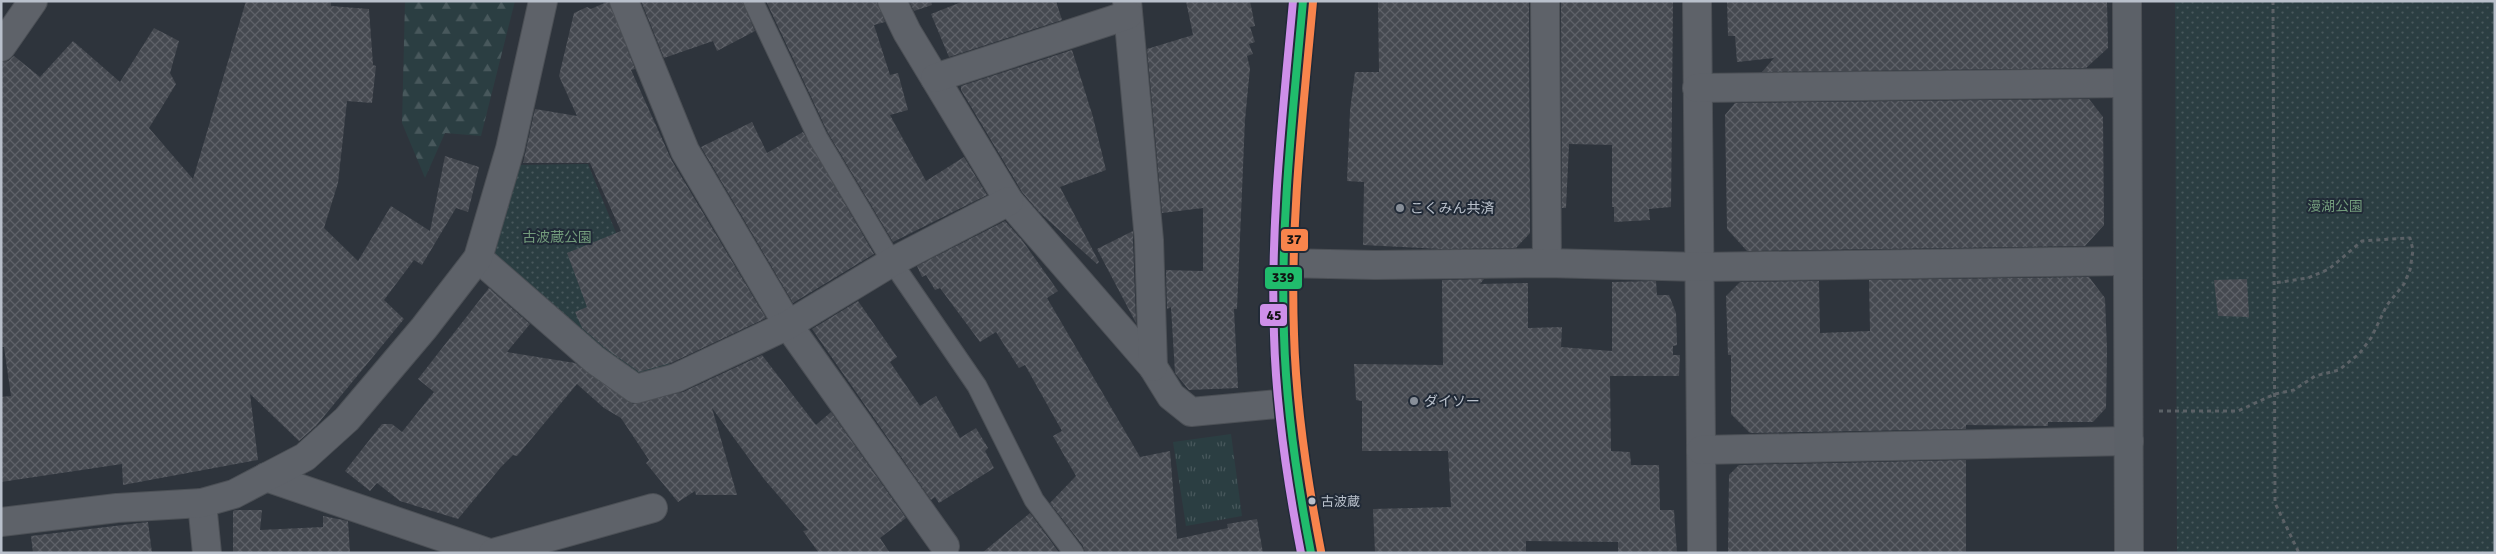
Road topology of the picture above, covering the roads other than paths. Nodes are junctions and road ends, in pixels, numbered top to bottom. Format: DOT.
graph roads {
  1 [pos="34,1"];
  2 [pos="543,1"];
  3 [pos="624,1"];
  4 [pos="753,1"];
  5 [pos="892,1"];
  6 [pos="1303,1"];
  7 [pos="1545,1"];
  8 [pos="1697,1"];
  9 [pos="2127,1"];
  10 [pos="1127,8"];
  11 [pos="1,47"];
  12 [pos="935,78"];
  13 [pos="2127,83"];
  14 [pos="1697,88"];
  15 [pos="1009,201"];
  16 [pos="478,258"];
  17 [pos="892,262"];
  18 [pos="2127,262"];
  19 [pos="1283,263"];
  20 [pos="1547,263"];
  21 [pos="1700,267"];
  22 [pos="788,325"];
  23 [pos="1154,367"];
  24 [pos="1289,403"];
  25 [pos="2129,441"];
  26 [pos="1701,450"];
  27 [pos="266,477"];
  28 [pos="202,502"];
  29 [pos="653,508"];
  30 [pos="1,522"];
  31 [pos="945,546"];
  32 [pos="207,553"];
  33 [pos="491,553"];
  34 [pos="1074,553"];
  35 [pos="1311,553"];
  36 [pos="1702,553"];
  37 [pos="2129,553"];
  1 -- 11 [label="street"];
  2 -- 16 [label="street"];
  3 -- 22 [label="street"];
  4 -- 17 [label="lane"];
  5 -- 12 [label="street"];
  6 -- 19 [label="highway"];
  7 -- 20 [label="street"];
  8 -- 14 [label="street"];
  9 -- 13 [label="street"];
  10 -- 12 [label="street"];
  10 -- 23 [label="street"];
  12 -- 15 [label="street"];
  13 -- 14 [label="street"];
  13 -- 18 [label="street"];
  14 -- 21 [label="street"];
  15 -- 17 [label="street"];
  15 -- 23 [label="street"];
  16 -- 22 [label="street"];
  16 -- 27 [label="street"];
  17 -- 22 [label="street"];
  17 -- 34 [label="lane"];
  18 -- 21 [label="street"];
  18 -- 25 [label="street"];
  19 -- 20 [label="street"];
  19 -- 24 [label="highway"];
  20 -- 21 [label="street"];
  21 -- 26 [label="street"];
  22 -- 31 [label="street"];
  23 -- 24 [label="street"];
  24 -- 35 [label="highway"];
  25 -- 26 [label="street"];
  25 -- 37 [label="street"];
  26 -- 36 [label="street"];
  27 -- 28 [label="street"];
  27 -- 33 [label="street"];
  28 -- 30 [label="street"];
  28 -- 32 [label="street"];
  29 -- 33 [label="street"];
}
